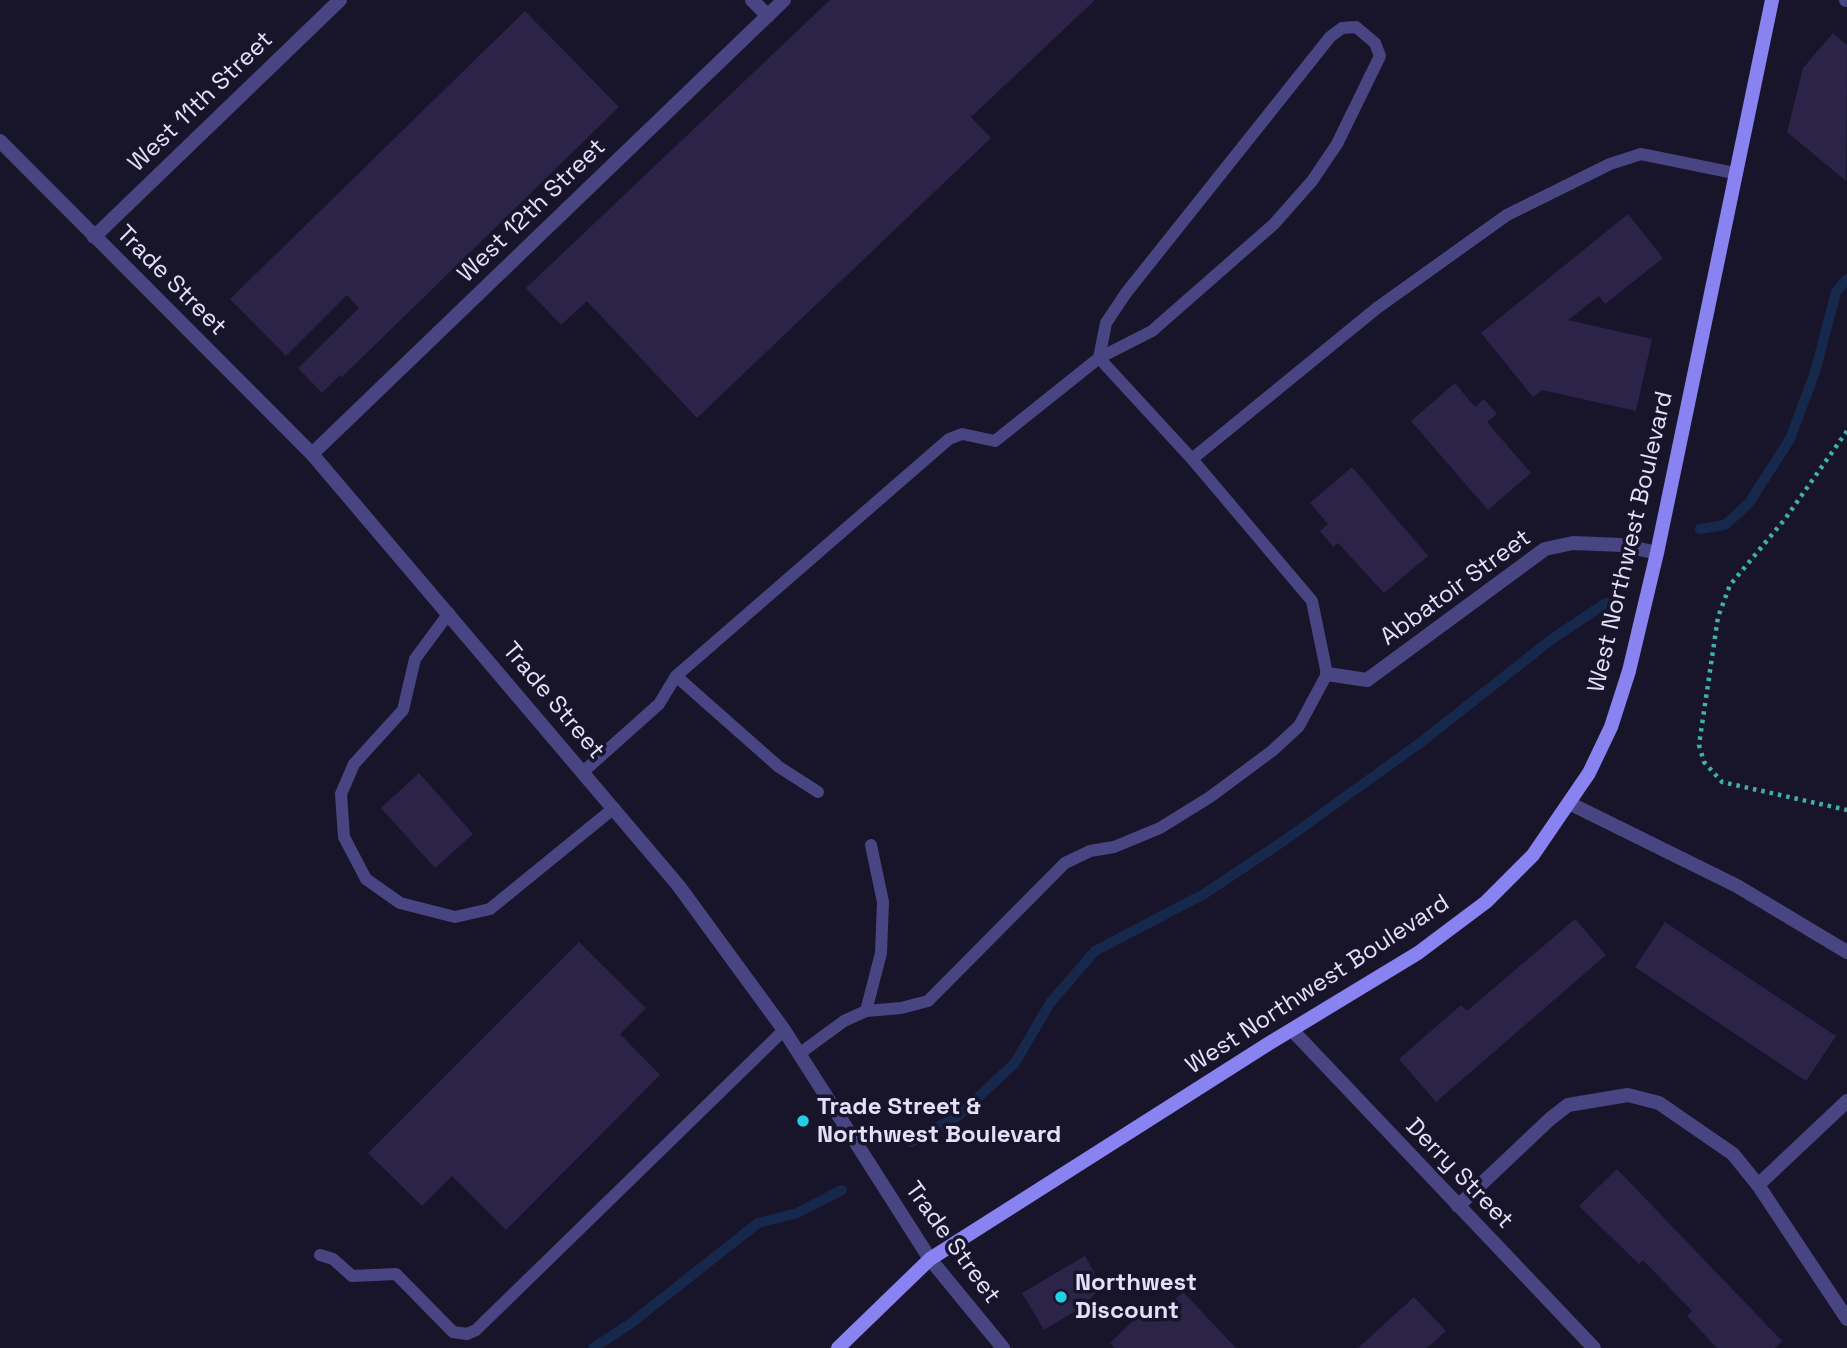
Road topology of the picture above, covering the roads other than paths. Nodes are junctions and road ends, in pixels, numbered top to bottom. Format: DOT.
graph roads {
  1 [pos="340,0"];
  2 [pos="752,0"];
  3 [pos="784,0"];
  4 [pos="1772,0"];
  5 [pos="768,16"];
  6 [pos="0,141"];
  7 [pos="1734,173"];
  8 [pos="94,237"];
  9 [pos="1099,358"];
  10 [pos="312,454"];
  11 [pos="1192,459"];
  12 [pos="1657,553"];
  13 [pos="449,613"];
  14 [pos="1327,674"];
  15 [pos="676,676"];
  16 [pos="584,771"];
  17 [pos="818,792"];
  18 [pos="1569,803"];
  19 [pos="614,808"];
  20 [pos="871,845"];
  21 [pos="1847,952"];
  22 [pos="866,1011"];
  23 [pos="784,1030"];
  24 [pos="1292,1030"];
  25 [pos="799,1054"];
  26 [pos="1847,1101"];
  27 [pos="1758,1185"];
  28 [pos="1458,1206"];
  29 [pos="320,1255"];
  30 [pos="930,1259"];
  31 [pos="1847,1319"];
  32 [pos="838,1348"];
  33 [pos="1003,1348"];
  34 [pos="1594,1348"];
  1 -- 8 [label="street, West 11th Street"];
  2 -- 5 [label="street"];
  3 -- 5 [label="street, West 12th Street"];
  4 -- 7 [label="main road, West Northwest Boulevard"];
  5 -- 10 [label="street, West 12th Street"];
  6 -- 8 [label="street, Trade Street"];
  7 -- 11 [label="lane"];
  7 -- 12 [label="main road, West Northwest Boulevard"];
  8 -- 10 [label="street, Trade Street"];
  9 -- 9 [label="lane"];
  9 -- 11 [label="lane"];
  9 -- 15 [label="lane"];
  10 -- 13 [label="street, Trade Street"];
  11 -- 14 [label="lane"];
  12 -- 14 [label="street, Abbatoir Street"];
  12 -- 18 [label="main road, West Northwest Boulevard"];
  13 -- 16 [label="street, Trade Street"];
  13 -- 19 [label="lane"];
  14 -- 22 [label="lane"];
  15 -- 16 [label="lane"];
  15 -- 17 [label="lane"];
  16 -- 19 [label="street, Trade Street"];
  18 -- 21 [label="street"];
  18 -- 24 [label="main road, West Northwest Boulevard"];
  19 -- 23 [label="street, Trade Street"];
  20 -- 22 [label="lane"];
  22 -- 25 [label="lane"];
  23 -- 25 [label="street, Trade Street"];
  23 -- 29 [label="lane"];
  24 -- 28 [label="street, Derry Street"];
  24 -- 30 [label="main road, West Northwest Boulevard"];
  25 -- 30 [label="street, Trade Street"];
  26 -- 27 [label="street"];
  27 -- 28 [label="street"];
  27 -- 31 [label="street"];
  28 -- 34 [label="street, Derry Street"];
  30 -- 32 [label="main road, West Northwest Boulevard"];
  30 -- 33 [label="street, Trade Street"];
}
